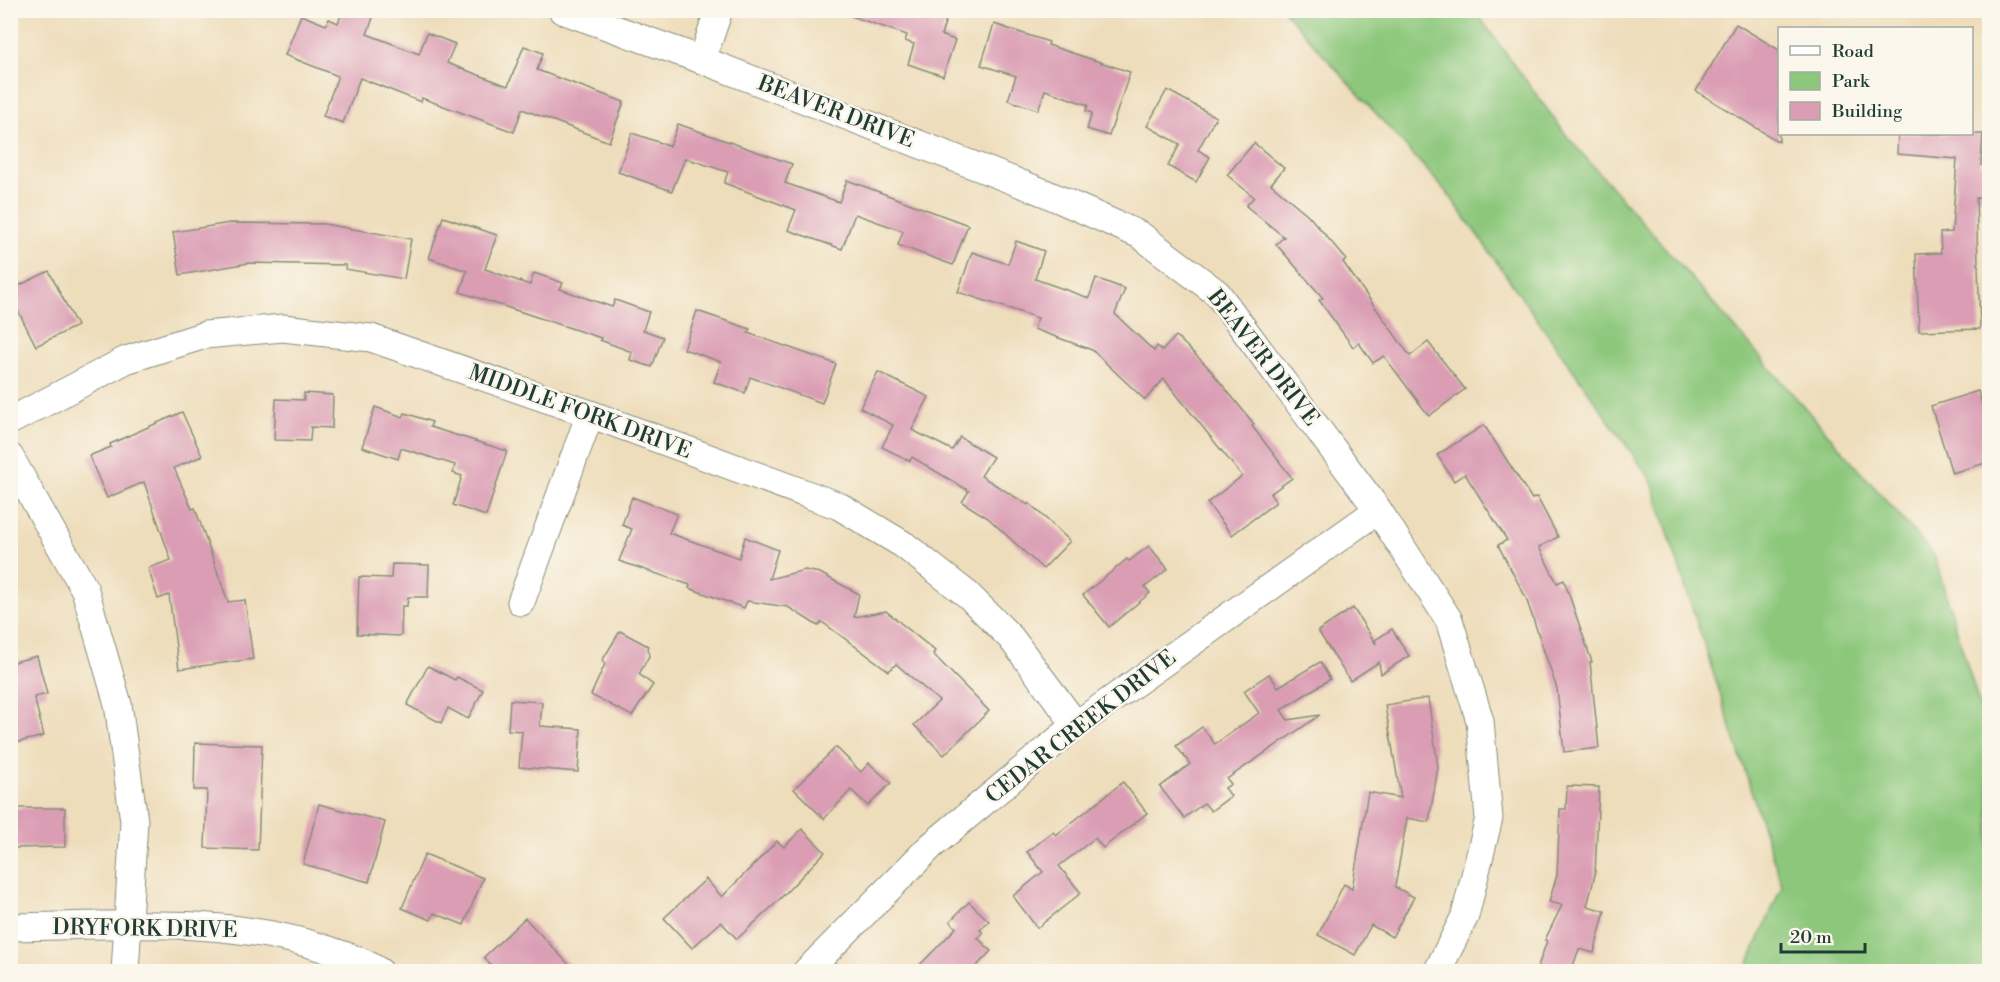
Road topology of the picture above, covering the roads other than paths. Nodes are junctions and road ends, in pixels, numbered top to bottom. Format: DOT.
graph roads {
  1 [pos="562,10"];
  2 [pos="719,10"];
  3 [pos="702,60"];
  4 [pos="590,414"];
  5 [pos="10,421"];
  6 [pos="10,457"];
  7 [pos="1378,510"];
  8 [pos="521,602"];
  9 [pos="1076,725"];
  10 [pos="126,926"];
  11 [pos="10,927"];
  12 [pos="125,972"];
  13 [pos="380,972"];
  14 [pos="806,972"];
  15 [pos="1437,972"];
  1 -- 3 [label="street, BEAVER DRIVE"];
  2 -- 3 [label="street"];
  3 -- 7 [label="street, BEAVER DRIVE"];
  4 -- 5 [label="street, MIDDLE FORK DRIVE"];
  4 -- 8 [label="street"];
  4 -- 9 [label="street, MIDDLE FORK DRIVE"];
  6 -- 10 [label="street"];
  7 -- 9 [label="street, CEDAR CREEK DRIVE"];
  7 -- 15 [label="street, BEAVER DRIVE"];
  9 -- 14 [label="street, CEDAR CREEK DRIVE"];
  10 -- 11 [label="street, DRYFORK DRIVE"];
  10 -- 12 [label="street"];
  10 -- 13 [label="street, DRYFORK DRIVE"];
}
